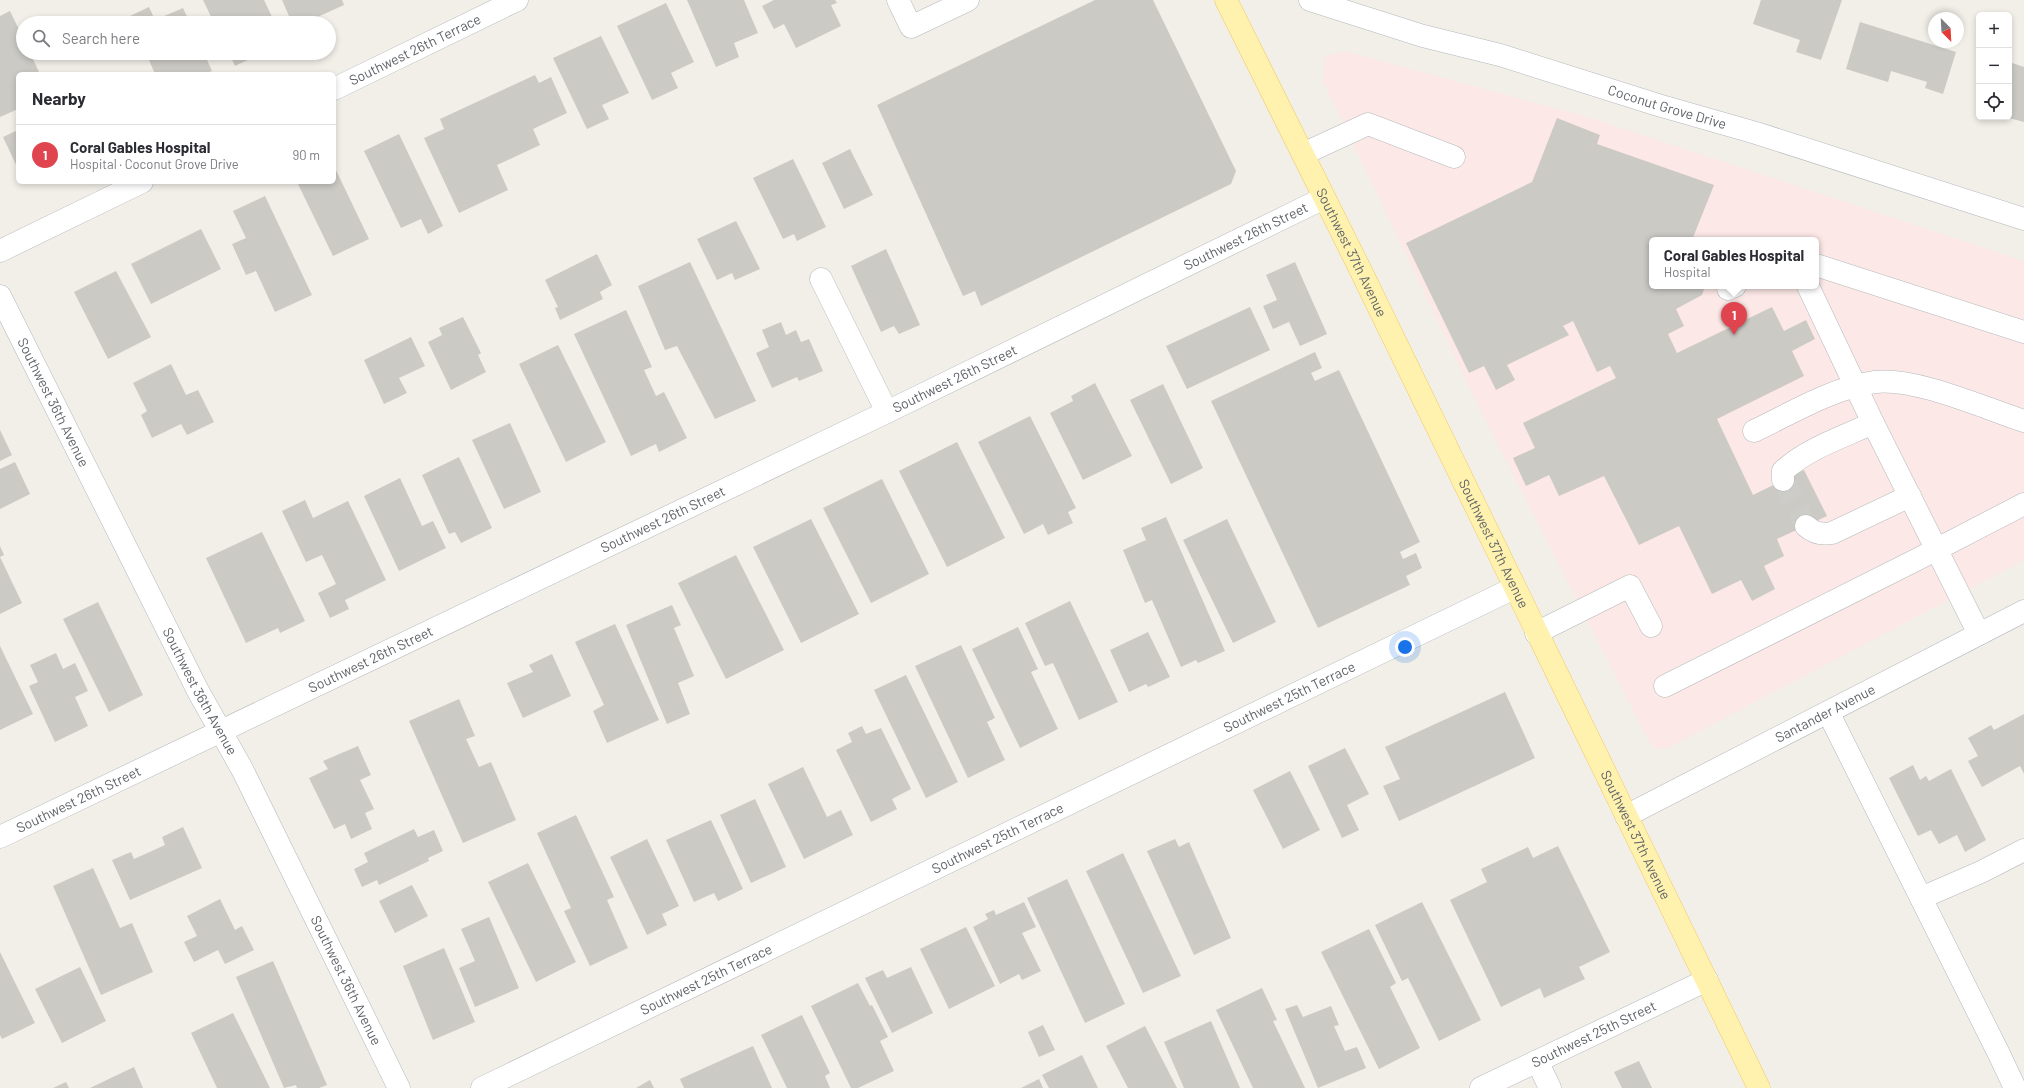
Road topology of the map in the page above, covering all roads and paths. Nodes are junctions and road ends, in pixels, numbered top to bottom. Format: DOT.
graph roads {
  1 [pos="517,0"];
  2 [pos="898,0"];
  3 [pos="968,0"];
  4 [pos="1226,0"];
  5 [pos="1310,0"];
  6 [pos="336,88"];
  7 [pos="1303,154"];
  8 [pos="1454,157"];
  9 [pos="138,184"];
  10 [pos="1324,198"];
  11 [pos="2024,219"];
  12 [pos="0,251"];
  13 [pos="1819,267"];
  14 [pos="821,280"];
  15 [pos="1809,289"];
  16 [pos="0,296"];
  17 [pos="2024,332"];
  18 [pos="1856,387"];
  19 [pos="888,412"];
  20 [pos="2024,421"];
  21 [pos="1873,423"];
  22 [pos="1754,431"];
  23 [pos="1783,480"];
  24 [pos="1910,496"];
  25 [pos="2024,504"];
  26 [pos="1806,526"];
  27 [pos="1936,549"];
  28 [pos="1514,588"];
  29 [pos="2024,611"];
  30 [pos="1651,626"];
  31 [pos="1536,633"];
  32 [pos="1978,634"];
  33 [pos="1665,686"];
  34 [pos="1828,712"];
  35 [pos="220,731"];
  36 [pos="1626,816"];
  37 [pos="0,837"];
  38 [pos="2024,850"];
  39 [pos="1921,898"];
  40 [pos="1707,980"];
  41 [pos="1538,1061"];
  42 [pos="399,1088"];
  43 [pos="482,1088"];
  44 [pos="1482,1088"];
  45 [pos="1550,1088"];
  46 [pos="1759,1088"];
  47 [pos="2015,1088"];
  1 -- 6 [label="street, Southwest 26th Terrace"];
  2 -- 3 [label="street"];
  4 -- 7 [label="main road, Southwest 37th Avenue"];
  5 -- 11 [label="street, Coconut Grove Drive"];
  7 -- 8 [label="street"];
  7 -- 10 [label="main road, Southwest 37th Avenue"];
  9 -- 12 [label="street"];
  10 -- 19 [label="street, Southwest 26th Street"];
  10 -- 28 [label="main road, Southwest 37th Avenue"];
  13 -- 17 [label="street"];
  14 -- 19 [label="street"];
  15 -- 18 [label="street"];
  16 -- 35 [label="street, Southwest 36th Avenue"];
  18 -- 20 [label="street"];
  18 -- 21 [label="street"];
  18 -- 22 [label="street"];
  19 -- 35 [label="street, Southwest 26th Street"];
  21 -- 23 [label="street"];
  21 -- 24 [label="street"];
  24 -- 26 [label="street"];
  24 -- 27 [label="street"];
  25 -- 27 [label="street"];
  27 -- 32 [label="street"];
  27 -- 33 [label="street"];
  28 -- 31 [label="main road, Southwest 37th Avenue"];
  28 -- 43 [label="street, Southwest 25th Terrace"];
  29 -- 32 [label="street, Santander Avenue"];
  30 -- 31 [label="street"];
  31 -- 36 [label="main road, Southwest 37th Avenue"];
  32 -- 34 [label="street, Santander Avenue"];
  34 -- 36 [label="street, Santander Avenue"];
  34 -- 39 [label="street"];
  35 -- 37 [label="street, Southwest 26th Street"];
  35 -- 42 [label="street, Southwest 36th Avenue"];
  36 -- 40 [label="main road, Southwest 37th Avenue"];
  38 -- 39 [label="street"];
  39 -- 47 [label="street"];
  40 -- 41 [label="street, Southwest 25th Street"];
  40 -- 46 [label="main road, Southwest 37th Avenue"];
  41 -- 44 [label="street, Southwest 25th Street"];
  41 -- 45 [label="street"];
}
